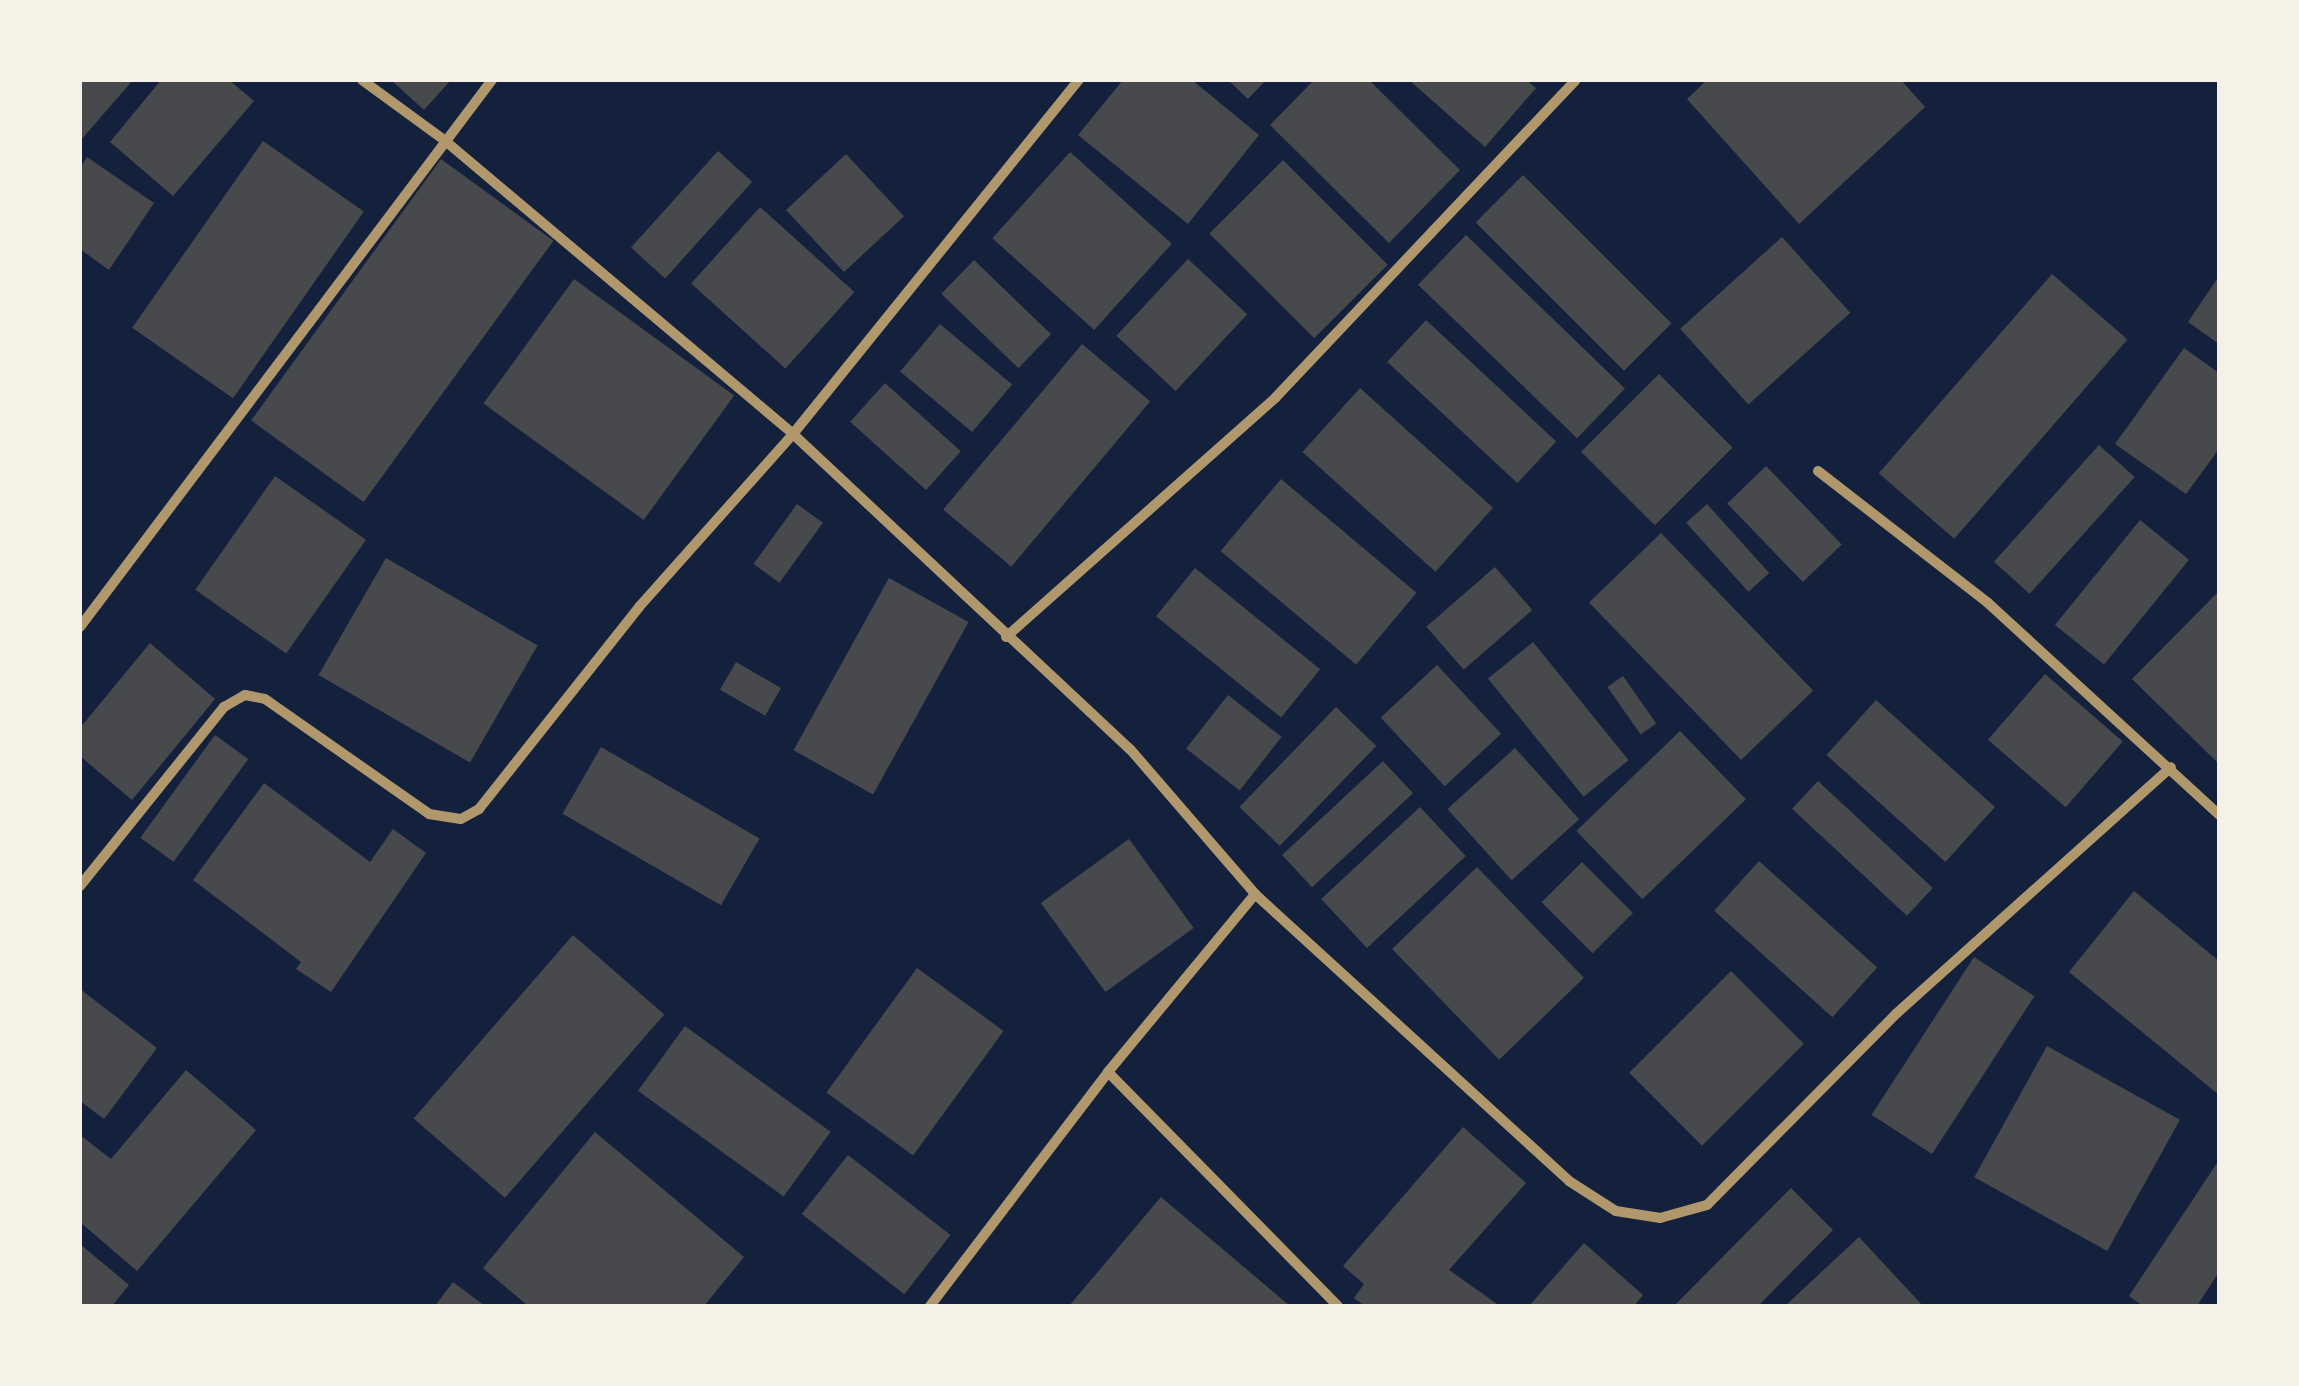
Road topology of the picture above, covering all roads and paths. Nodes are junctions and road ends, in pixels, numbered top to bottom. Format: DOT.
graph roads {
  1 [pos="362,80"];
  2 [pos="492,80"];
  3 [pos="1080,80"];
  4 [pos="1576,80"];
  5 [pos="444,139"];
  6 [pos="793,434"];
  7 [pos="1818,470"];
  8 [pos="80,627"];
  9 [pos="1006,637"];
  10 [pos="2171,767"];
  11 [pos="2217,810"];
  12 [pos="80,886"];
  13 [pos="1255,894"];
  14 [pos="1108,1072"];
  15 [pos="930,1306"];
  16 [pos="1338,1306"];
  1 -- 5 [label="street"];
  2 -- 5 [label="street"];
  3 -- 6 [label="street"];
  4 -- 9 [label="street"];
  5 -- 6 [label="street"];
  5 -- 8 [label="street"];
  6 -- 9 [label="street"];
  6 -- 12 [label="street"];
  7 -- 10 [label="street"];
  9 -- 13 [label="street"];
  10 -- 11 [label="street"];
  10 -- 13 [label="street"];
  13 -- 14 [label="street"];
  14 -- 15 [label="street"];
  14 -- 16 [label="street"];
}
